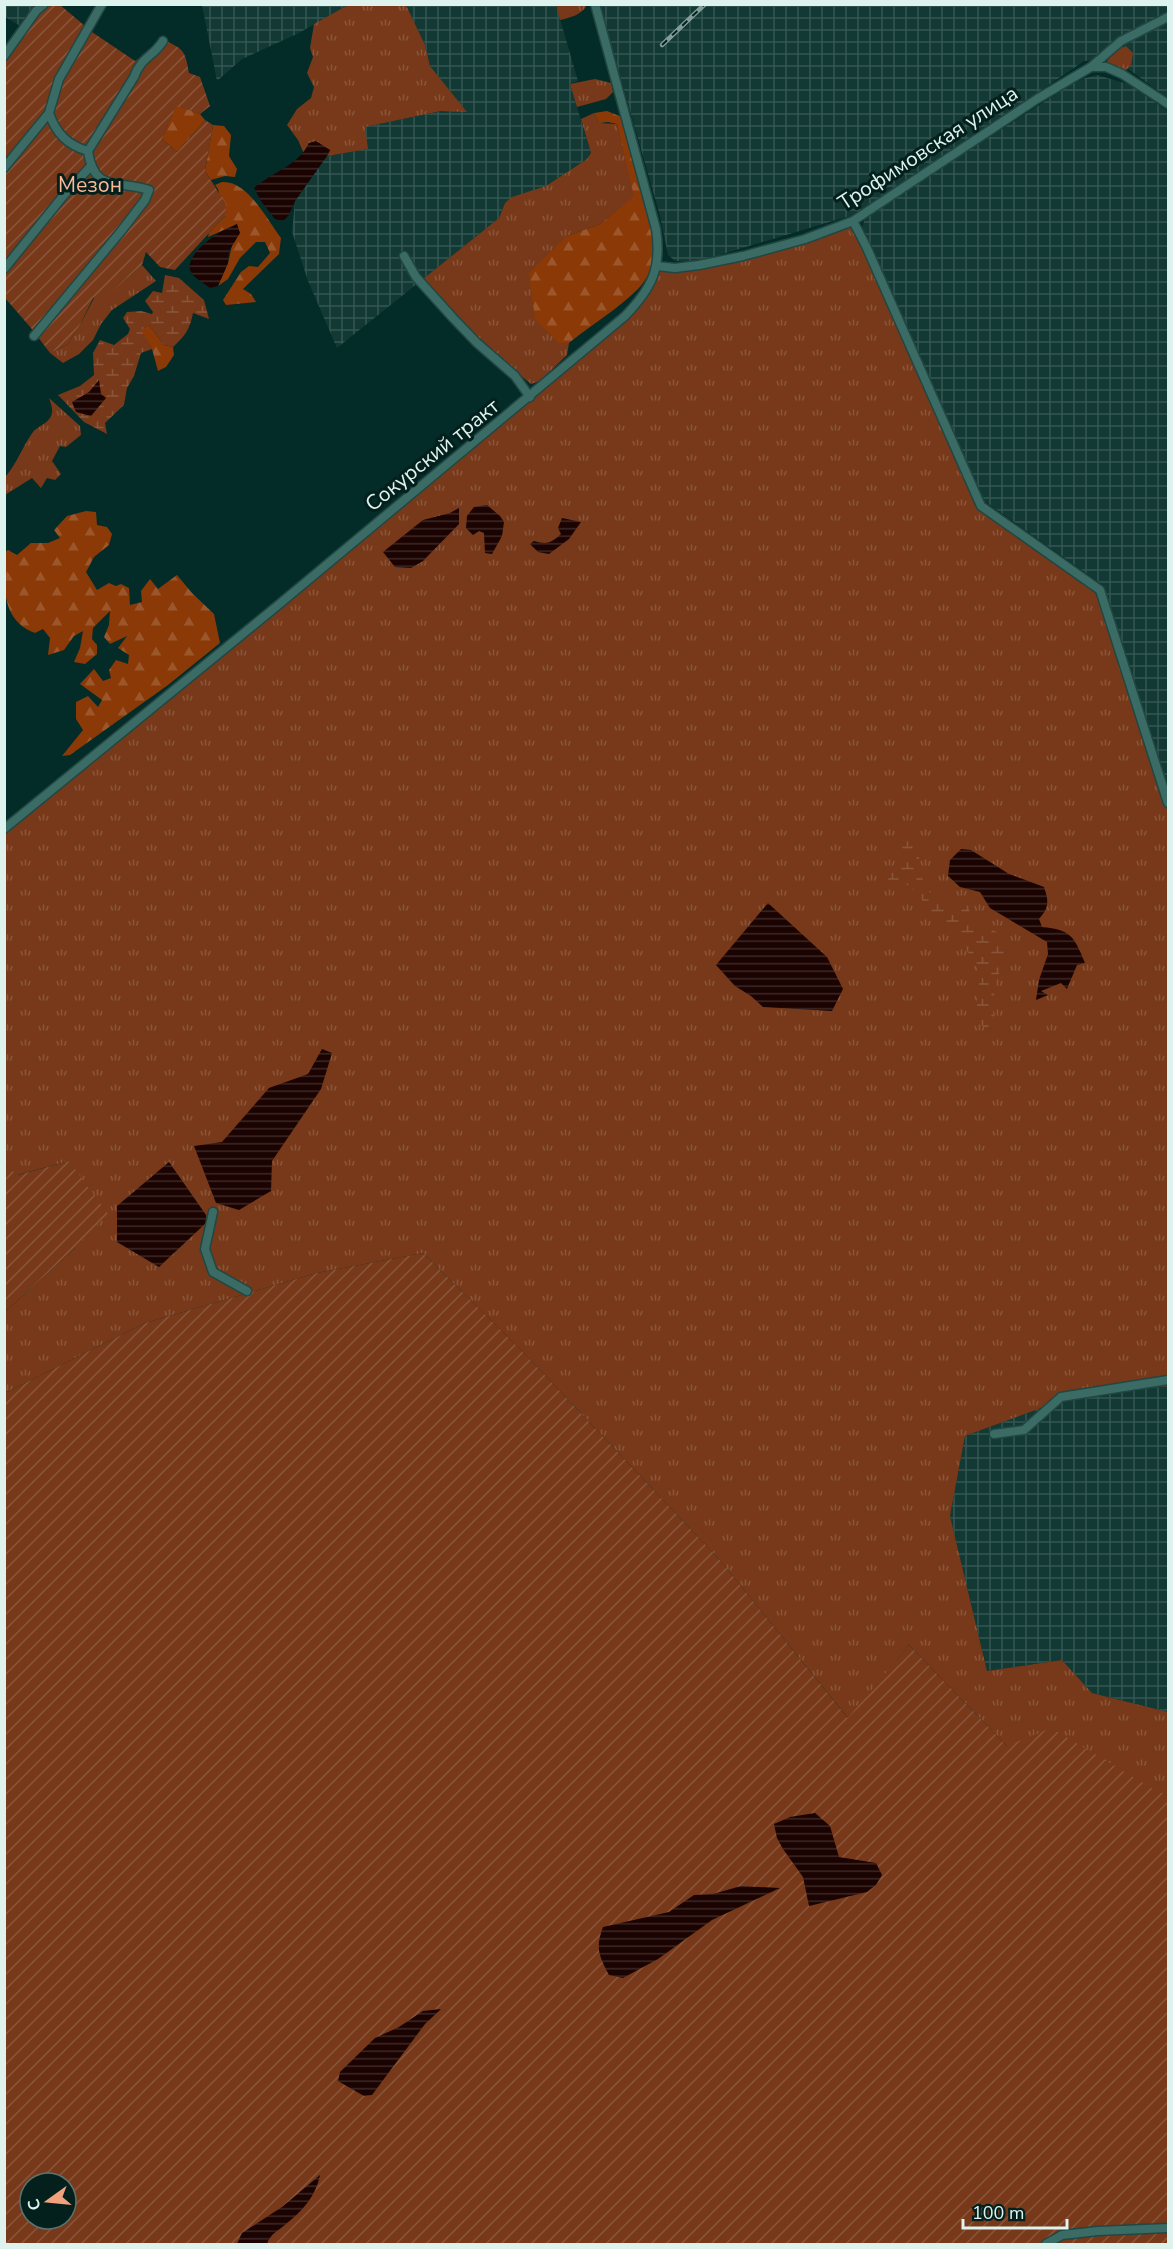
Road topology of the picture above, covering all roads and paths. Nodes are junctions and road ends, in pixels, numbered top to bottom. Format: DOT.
graph roads {
  1 [pos="44,4"];
  2 [pos="102,4"];
  3 [pos="595,4"];
  4 [pos="1168,17"];
  5 [pos="163,41"];
  6 [pos="4,56"];
  7 [pos="1091,67"];
  8 [pos="1168,104"];
  9 [pos="49,113"];
  10 [pos="88,151"];
  11 [pos="90,167"];
  12 [pos="4,168"];
  13 [pos="853,221"];
  14 [pos="404,256"];
  15 [pos="657,266"];
  16 [pos="4,269"];
  17 [pos="34,336"];
  18 [pos="530,397"];
  19 [pos="1168,803"];
  20 [pos="4,829"];
  21 [pos="213,1212"];
  22 [pos="247,1291"];
  23 [pos="1168,1380"];
  24 [pos="994,1434"];
  25 [pos="1168,2228"];
  26 [pos="1046,2244"];
  1 -- 6 [label="street"];
  2 -- 9 [label="street"];
  3 -- 15 [label="street, Сокурский тракт"];
  4 -- 7 [label="street, Трофимовская улица"];
  5 -- 10 [label="street"];
  7 -- 8 [label="street"];
  7 -- 13 [label="street, Трофимовская улица"];
  9 -- 10 [label="street"];
  9 -- 12 [label="street"];
  10 -- 11 [label="street"];
  11 -- 16 [label="street"];
  11 -- 17 [label="street"];
  13 -- 15 [label="street, Трофимовская улица"];
  13 -- 19 [label="street"];
  14 -- 18 [label="street"];
  15 -- 18 [label="street, Сокурский тракт"];
  18 -- 20 [label="street, Сокурский тракт"];
  21 -- 22 [label="street"];
  23 -- 24 [label="street"];
  25 -- 26 [label="street"];
}
